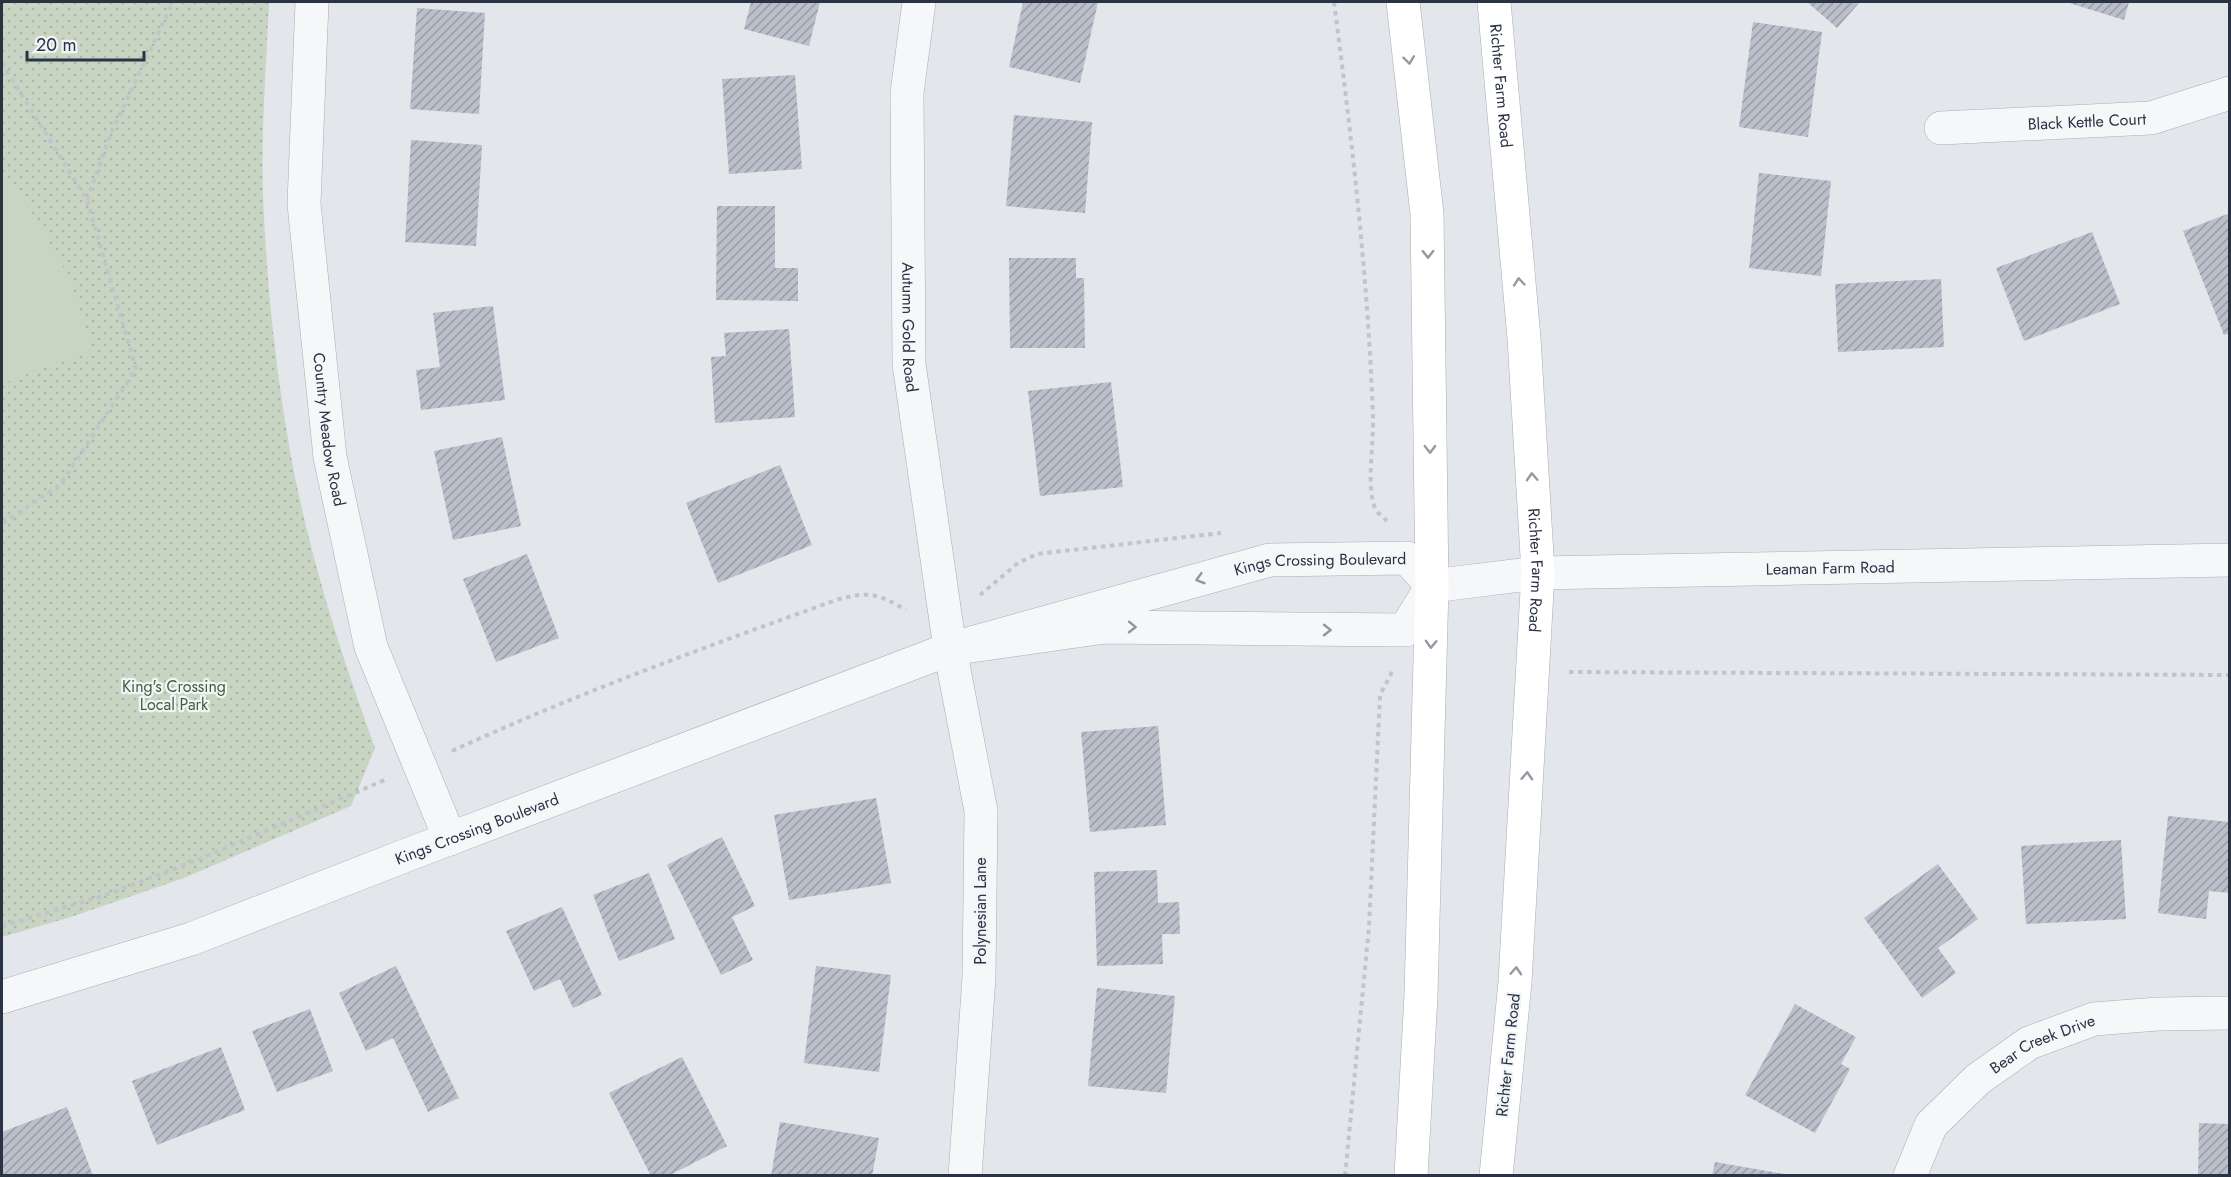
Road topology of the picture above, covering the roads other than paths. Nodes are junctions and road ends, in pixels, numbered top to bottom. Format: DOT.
graph roads {
  1 [pos="312,2"];
  2 [pos="919,2"];
  3 [pos="1403,2"];
  4 [pos="1494,2"];
  5 [pos="2229,93"];
  6 [pos="1941,128"];
  7 [pos="2229,560"];
  8 [pos="1538,573"];
  9 [pos="1432,586"];
  10 [pos="950,649"];
  11 [pos="450,839"];
  12 [pos="2,997"];
  13 [pos="2229,1013"];
  14 [pos="965,1176"];
  15 [pos="1411,1176"];
  16 [pos="1496,1176"];
  17 [pos="1910,1176"];
  1 -- 11 [label="street, Country Meadow Road"];
  2 -- 10 [label="street, Autumn Gold Road"];
  3 -- 9 [label="main road, one-way"];
  8 -- 4 [label="main road, Richter Farm Road, one-way"];
  5 -- 6 [label="street, Black Kettle Court"];
  7 -- 8 [label="street, Leaman Farm Road"];
  8 -- 9 [label="street, Leaman Farm Road"];
  16 -- 8 [label="main road, Richter Farm Road, one-way"];
  9 -- 10 [label="street, Kings Crossing Boulevard, one-way"];
  10 -- 9 [label="street, Kings Crossing Boulevard, one-way"];
  9 -- 15 [label="main road, one-way"];
  10 -- 11 [label="street, Kings Crossing Boulevard"];
  10 -- 14 [label="street, Polynesian Lane"];
  11 -- 12 [label="street, Kings Crossing Boulevard"];
  13 -- 17 [label="street, Bear Creek Drive"];
}
